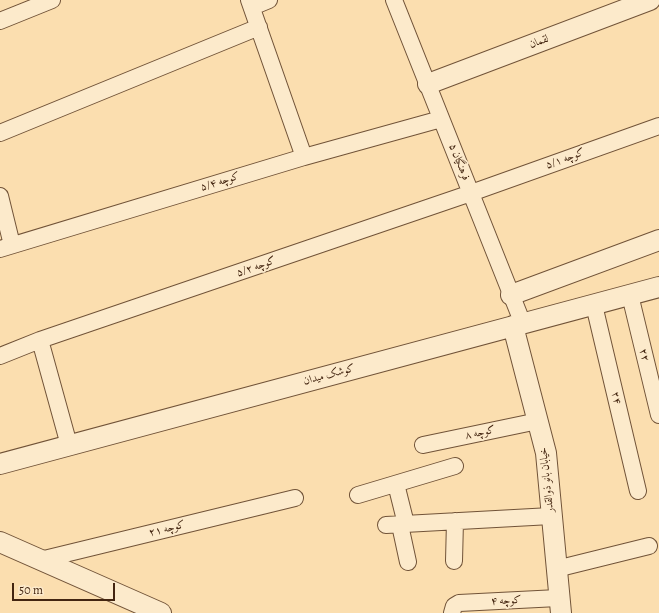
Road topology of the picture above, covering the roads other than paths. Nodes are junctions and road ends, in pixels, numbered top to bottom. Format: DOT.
graph roads {
  1 [pos="52,0"];
  2 [pos="269,0"];
  3 [pos="394,0"];
  4 [pos="650,0"];
  5 [pos="251,3"];
  6 [pos="33,4"];
  7 [pos="0,21"];
  8 [pos="259,27"];
  9 [pos="428,84"];
  10 [pos="441,118"];
  11 [pos="659,126"];
  12 [pos="0,133"];
  13 [pos="304,157"];
  14 [pos="471,193"];
  15 [pos="0,196"];
  16 [pos="659,240"];
  17 [pos="6,247"];
  18 [pos="659,287"];
  19 [pos="511,295"];
  20 [pos="630,295"];
  21 [pos="594,305"];
  22 [pos="518,325"];
  23 [pos="40,340"];
  24 [pos="0,356"];
  25 [pos="659,415"];
  26 [pos="538,421"];
  27 [pos="69,445"];
  28 [pos="423,445"];
  29 [pos="0,464"];
  30 [pos="455,466"];
  31 [pos="396,484"];
  32 [pos="638,491"];
  33 [pos="358,495"];
  34 [pos="295,498"];
  35 [pos="551,516"];
  36 [pos="455,521"];
  37 [pos="397,525"];
  38 [pos="0,542"];
  39 [pos="649,546"];
  40 [pos="40,560"];
  41 [pos="454,561"];
  42 [pos="408,562"];
  43 [pos="556,569"];
  44 [pos="559,605"];
  45 [pos="453,610"];
  46 [pos="161,613"];
  1 -- 6 [label="street"];
  2 -- 5 [label="street"];
  3 -- 9 [label="street, فرهنگیان ۵"];
  4 -- 9 [label="street, لقمان"];
  5 -- 8 [label="street"];
  6 -- 7 [label="street"];
  8 -- 12 [label="street"];
  8 -- 13 [label="street"];
  9 -- 10 [label="street, فرهنگیان ۵"];
  10 -- 13 [label="street, کوچه ۵/۴"];
  10 -- 14 [label="street, فرهنگیان ۵"];
  11 -- 14 [label="street, کوچه ۵/۱"];
  13 -- 17 [label="street, کوچه ۵/۴"];
  14 -- 19 [label="street, فرهنگیان ۵"];
  14 -- 23 [label="street, کوچه ۵/۲"];
  15 -- 17 [label="street"];
  16 -- 19 [label="street"];
  18 -- 20 [label="street, کوشک میدان"];
  19 -- 22 [label="street, فرهنگیان ۵"];
  20 -- 21 [label="street, کوشک میدان"];
  20 -- 25 [label="street, ۲۲"];
  21 -- 22 [label="street, کوشک میدان"];
  21 -- 32 [label="street, ۲۴"];
  22 -- 26 [label="street, خیابان بانو ذوالقدر"];
  22 -- 27 [label="street, کوشک میدان"];
  23 -- 24 [label="street, کوچه ۵/۲"];
  23 -- 27 [label="street"];
  26 -- 28 [label="street, کوچه ۸"];
  26 -- 35 [label="street, خیابان بانو ذوالقدر"];
  27 -- 29 [label="street, کوشک میدان"];
  30 -- 31 [label="street"];
  31 -- 33 [label="street"];
  31 -- 37 [label="street"];
  34 -- 40 [label="street, کوچه ۲۱"];
  35 -- 36 [label="street"];
  35 -- 43 [label="street, خیابان بانو ذوالقدر"];
  36 -- 37 [label="street"];
  36 -- 41 [label="street"];
  37 -- 42 [label="street"];
  38 -- 40 [label="street"];
  39 -- 43 [label="street"];
  40 -- 46 [label="street"];
  43 -- 44 [label="street, خیابان بانو ذوالقدر"];
  44 -- 45 [label="street, کوچه ۴"];
}
